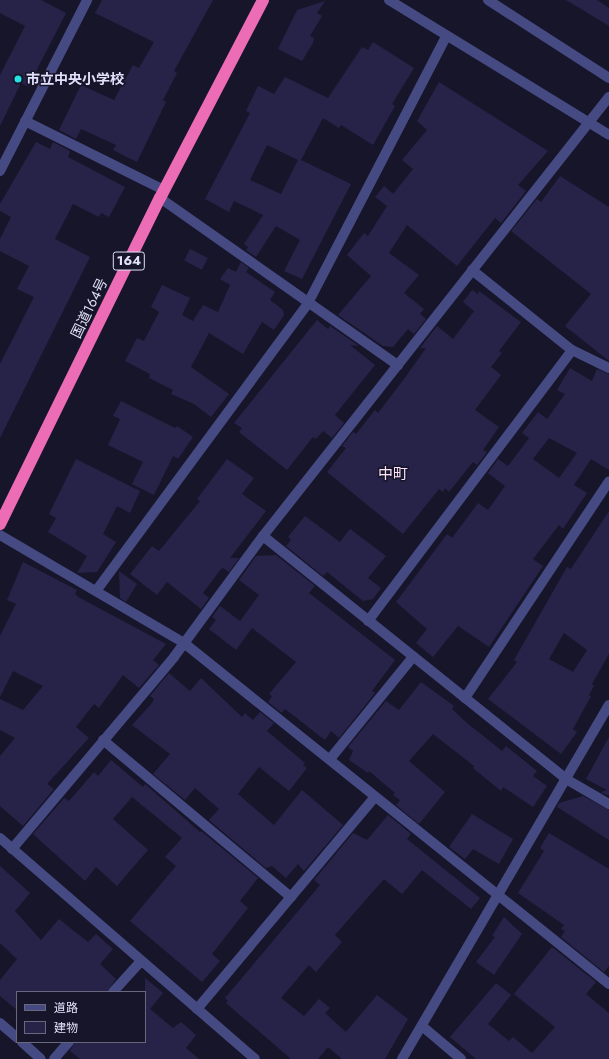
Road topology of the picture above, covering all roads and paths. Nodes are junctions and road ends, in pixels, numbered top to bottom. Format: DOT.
graph roads {
  1 [pos="87,0"];
  2 [pos="263,0"];
  3 [pos="389,0"];
  4 [pos="488,0"];
  5 [pos="446,37"];
  6 [pos="609,78"];
  7 [pos="609,97"];
  8 [pos="25,121"];
  9 [pos="587,122"];
  10 [pos="609,135"];
  11 [pos="0,170"];
  12 [pos="162,194"];
  13 [pos="472,270"];
  14 [pos="308,303"];
  15 [pos="572,350"];
  16 [pos="398,366"];
  17 [pos="609,368"];
  18 [pos="609,482"];
  19 [pos="0,524"];
  20 [pos="0,536"];
  21 [pos="263,536"];
  22 [pos="96,591"];
  23 [pos="368,621"];
  24 [pos="184,643"];
  25 [pos="413,656"];
  26 [pos="465,698"];
  27 [pos="609,705"];
  28 [pos="103,740"];
  29 [pos="330,759"];
  30 [pos="566,779"];
  31 [pos="375,797"];
  32 [pos="609,804"];
  33 [pos="4,844"];
  34 [pos="500,895"];
  35 [pos="291,897"];
  36 [pos="141,961"];
  37 [pos="609,984"];
  38 [pos="114,991"];
  39 [pos="197,1009"];
  40 [pos="0,1023"];
  41 [pos="422,1026"];
  42 [pos="16,1037"];
  43 [pos="23,1043"];
  44 [pos="68,1043"];
  45 [pos="41,1059"];
  46 [pos="54,1059"];
  47 [pos="255,1059"];
  48 [pos="402,1059"];
  49 [pos="461,1059"];
  1 -- 8 [label="street"];
  2 -- 12 [label="highway, 国道164号 / 164"];
  3 -- 5 [label="street"];
  4 -- 6 [label="street"];
  5 -- 9 [label="street"];
  5 -- 14 [label="street"];
  7 -- 9 [label="street"];
  8 -- 11 [label="street"];
  8 -- 12 [label="street"];
  9 -- 10 [label="street"];
  9 -- 13 [label="street"];
  12 -- 14 [label="street"];
  12 -- 19 [label="highway, 国道164号 / 164"];
  13 -- 15 [label="street"];
  13 -- 16 [label="street"];
  14 -- 16 [label="street"];
  14 -- 22 [label="street"];
  15 -- 17 [label="street"];
  15 -- 23 [label="street"];
  16 -- 21 [label="street"];
  18 -- 26 [label="street"];
  20 -- 22 [label="street"];
  21 -- 23 [label="street"];
  21 -- 24 [label="street"];
  22 -- 24 [label="street"];
  23 -- 25 [label="street"];
  24 -- 28 [label="street"];
  24 -- 29 [label="street"];
  25 -- 26 [label="street"];
  25 -- 29 [label="street"];
  26 -- 30 [label="street"];
  27 -- 30 [label="street"];
  28 -- 33 [label="street"];
  28 -- 35 [label="street"];
  29 -- 31 [label="street"];
  30 -- 32 [label="street"];
  30 -- 34 [label="street"];
  31 -- 34 [label="street"];
  31 -- 35 [label="street"];
  33 -- 36 [label="street"];
  34 -- 37 [label="street"];
  34 -- 41 [label="street"];
  35 -- 39 [label="street"];
  36 -- 38 [label="street"];
  36 -- 39 [label="street"];
  39 -- 47 [label="street"];
  40 -- 42 [label="street"];
  41 -- 48 [label="street"];
  41 -- 49 [label="street"];
  43 -- 45 [label="street"];
  44 -- 46 [label="street"];
}
